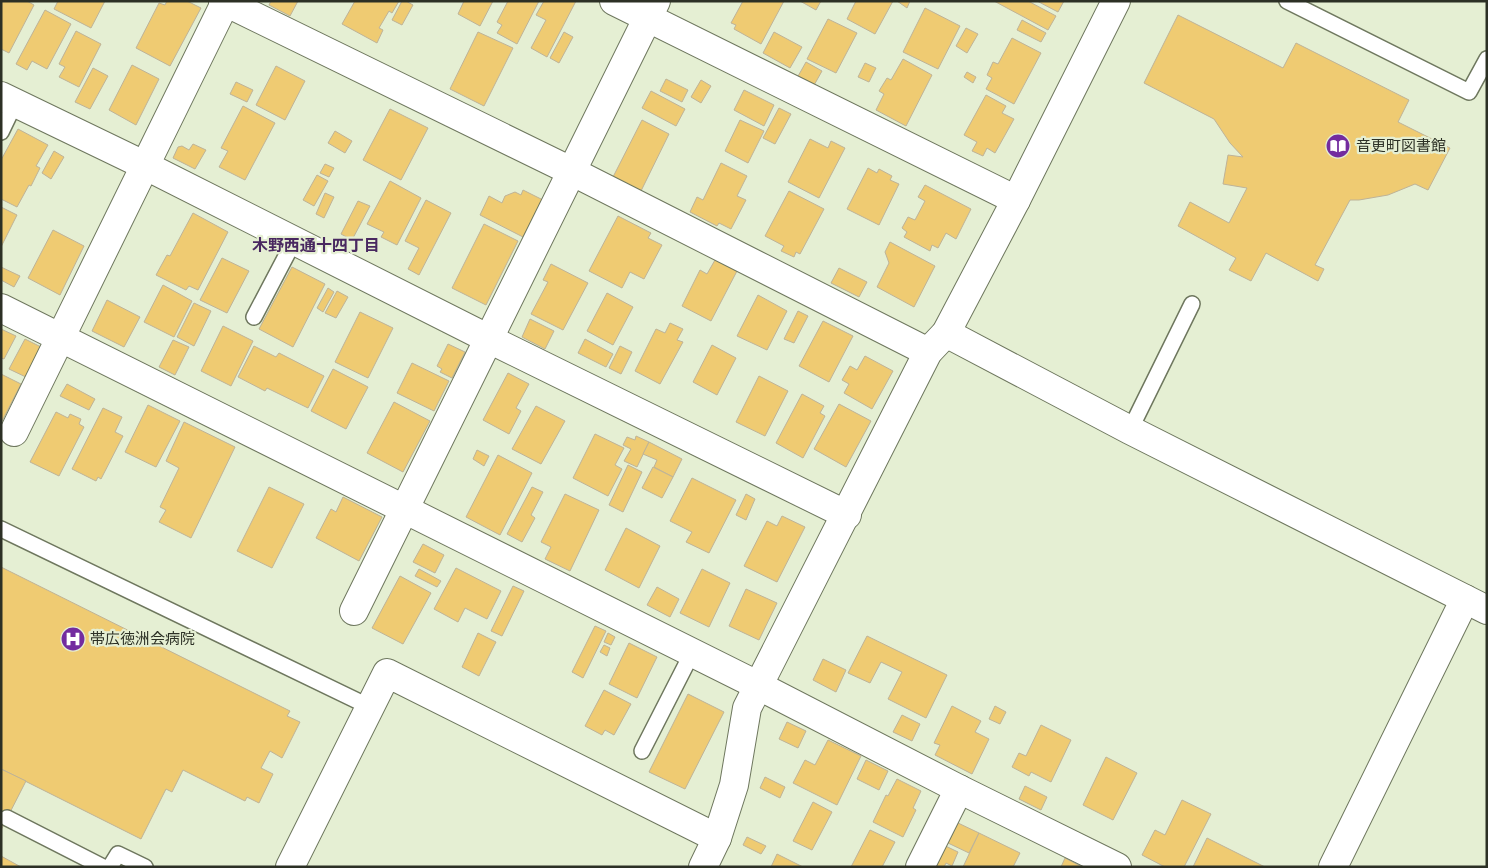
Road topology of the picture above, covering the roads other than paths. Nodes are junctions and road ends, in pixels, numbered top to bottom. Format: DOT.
graph roads {
  1 [pos="614,1"];
  2 [pos="1116,1"];
  3 [pos="1287,1"];
  4 [pos="225,2"];
  5 [pos="652,10"];
  6 [pos="1487,59"];
  7 [pos="8,100"];
  8 [pos="1,132"];
  9 [pos="146,166"];
  10 [pos="571,171"];
  11 [pos="1016,200"];
  12 [pos="294,241"];
  13 [pos="1192,304"];
  14 [pos="1,308"];
  15 [pos="254,317"];
  16 [pos="946,332"];
  17 [pos="60,336"];
  18 [pos="489,339"];
  19 [pos="928,352"];
  20 [pos="1130,430"];
  21 [pos="14,432"];
  22 [pos="403,509"];
  23 [pos="847,515"];
  24 [pos="1,529"];
  25 [pos="1476,604"];
  26 [pos="354,610"];
  27 [pos="692,653"];
  28 [pos="759,686"];
  29 [pos="370,707"];
  30 [pos="642,751"];
  31 [pos="959,788"];
  32 [pos="7,818"];
  33 [pos="717,838"];
  34 [pos="103,867"];
  35 [pos="110,867"];
  36 [pos="145,867"];
  37 [pos="290,867"];
  38 [pos="703,867"];
  39 [pos="920,867"];
  40 [pos="1117,867"];
  41 [pos="1334,867"];
  1 -- 5 [label="street"];
  2 -- 11 [label="street"];
  3 -- 6 [label="lane"];
  4 -- 9 [label="street"];
  4 -- 10 [label="street"];
  5 -- 10 [label="street"];
  5 -- 11 [label="street"];
  7 -- 8 [label="lane"];
  7 -- 9 [label="street"];
  9 -- 12 [label="street"];
  9 -- 17 [label="street"];
  10 -- 18 [label="street"];
  10 -- 19 [label="street"];
  11 -- 16 [label="street"];
  12 -- 15 [label="lane"];
  12 -- 18 [label="street"];
  13 -- 20 [label="lane"];
  14 -- 17 [label="street"];
  16 -- 19 [label="street"];
  16 -- 20 [label="street"];
  17 -- 21 [label="street"];
  17 -- 22 [label="street"];
  18 -- 22 [label="street"];
  18 -- 23 [label="street"];
  19 -- 23 [label="street"];
  20 -- 25 [label="street"];
  22 -- 26 [label="street"];
  22 -- 27 [label="street"];
  23 -- 28 [label="street"];
  24 -- 29 [label="lane"];
  25 -- 41 [label="street"];
  27 -- 28 [label="street"];
  27 -- 30 [label="lane"];
  28 -- 31 [label="street"];
  28 -- 33 [label="street"];
  29 -- 33 [label="street"];
  29 -- 37 [label="street"];
  31 -- 39 [label="street"];
  31 -- 40 [label="street"];
  32 -- 34 [label="lane"];
  33 -- 38 [label="street"];
  35 -- 36 [label="lane"];
}
